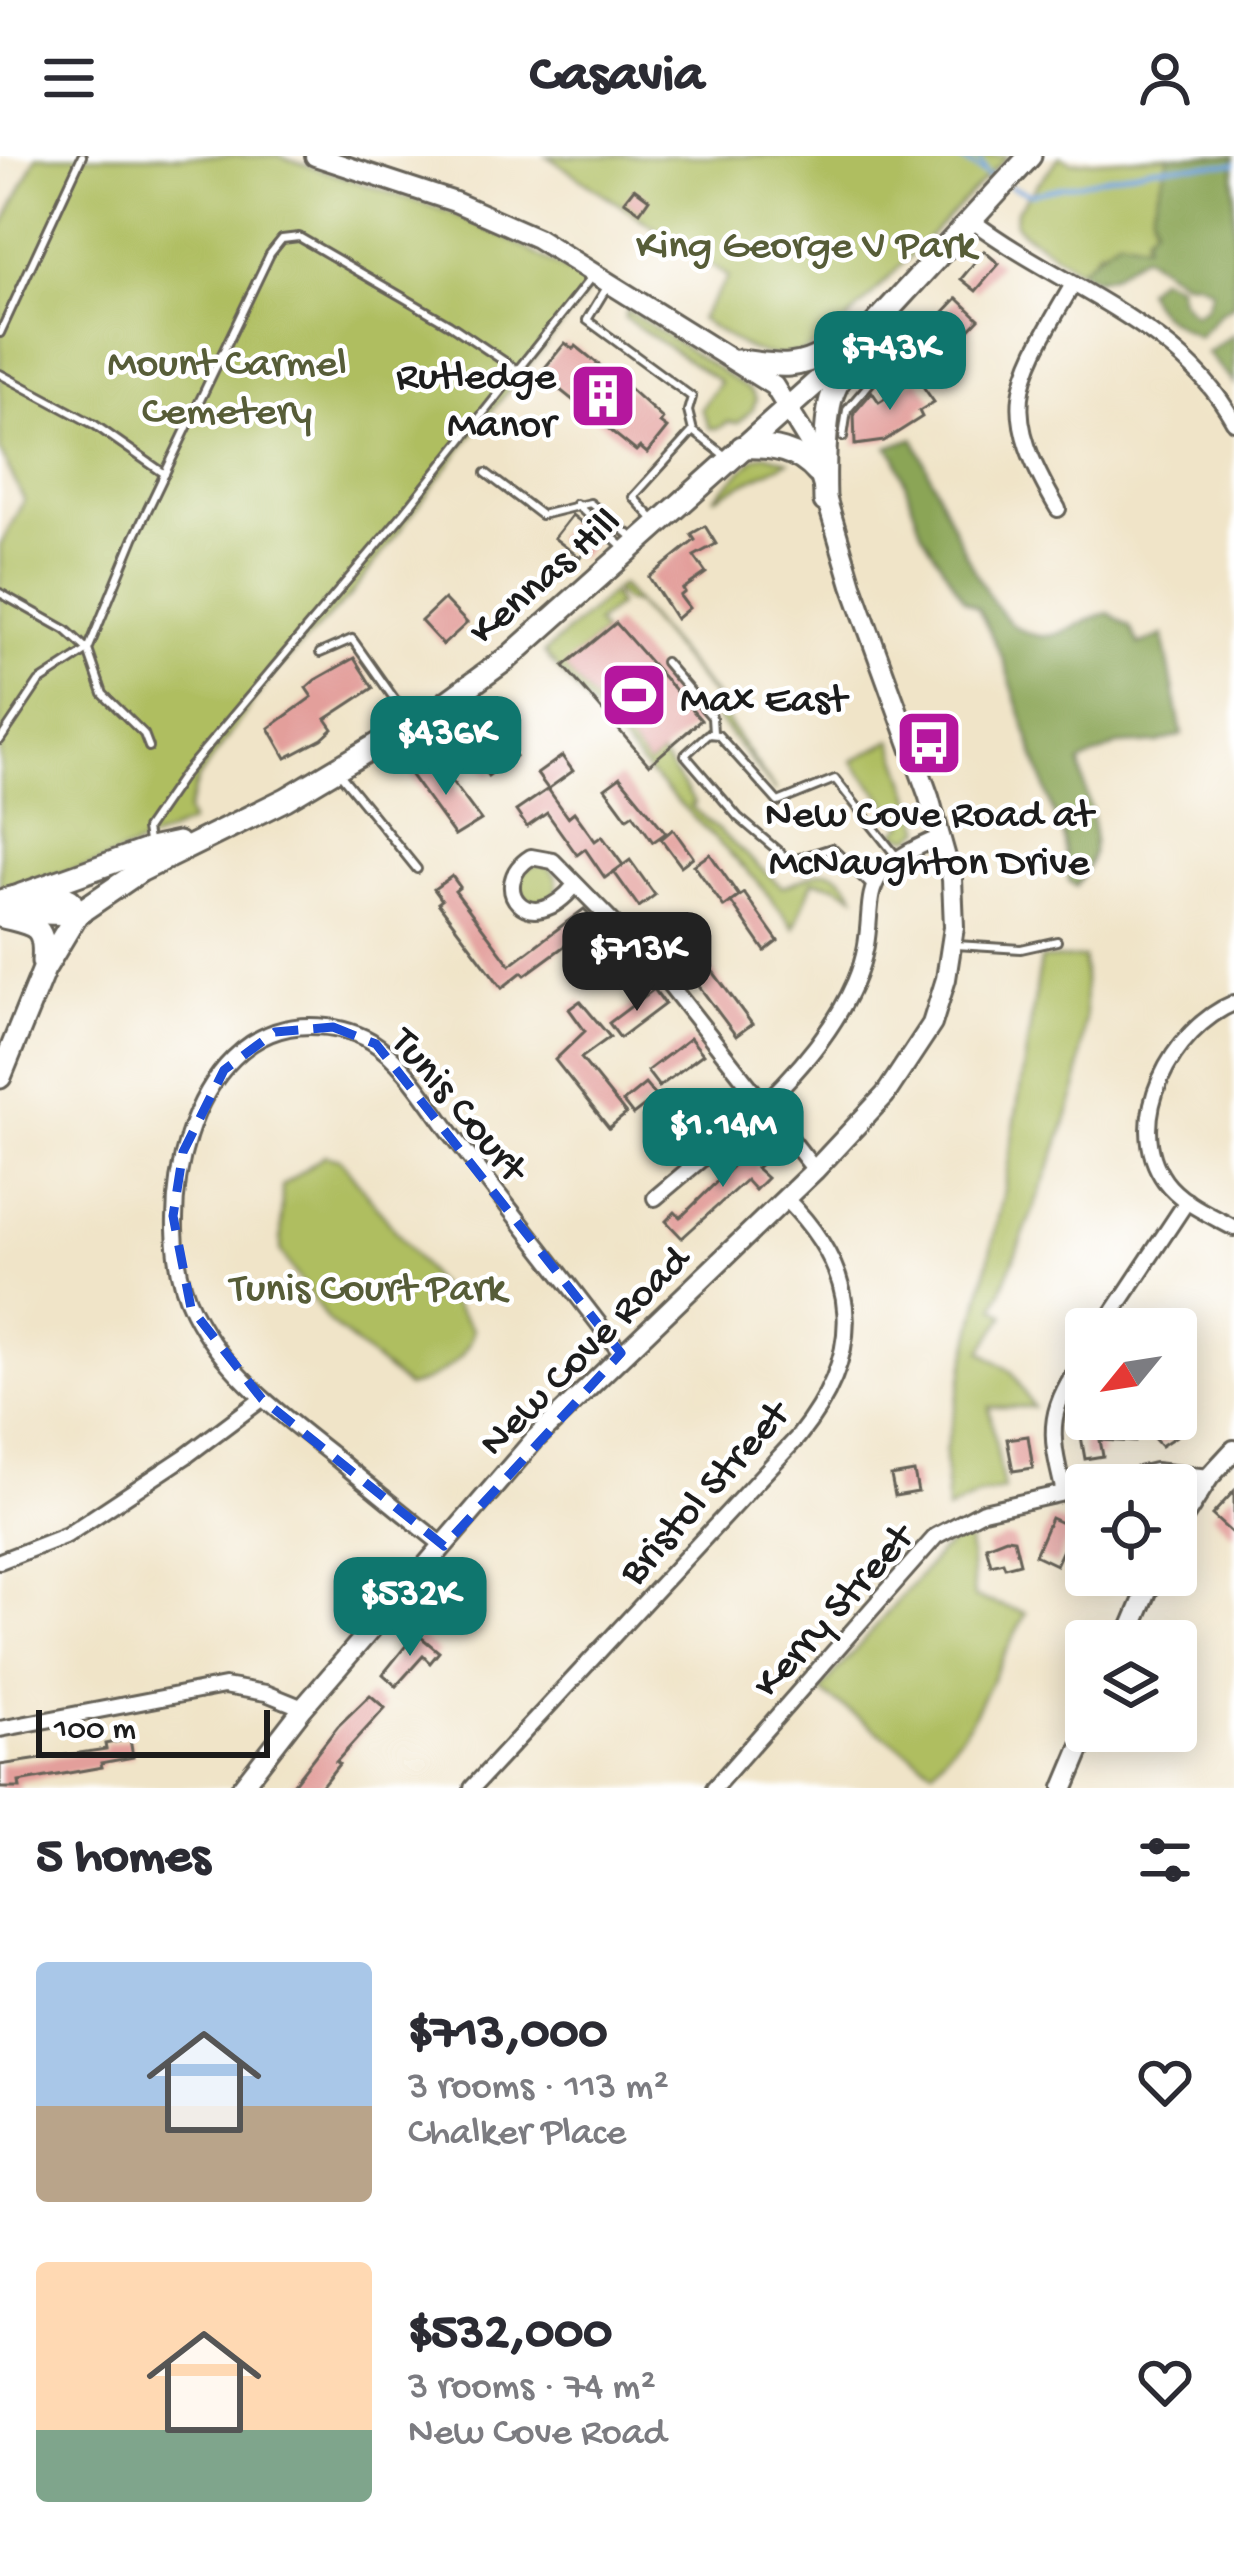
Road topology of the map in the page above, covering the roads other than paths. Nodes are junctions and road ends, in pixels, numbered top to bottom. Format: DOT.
graph roads {
  1 [pos="82,156"];
  2 [pos="315,156"];
  3 [pos="1030,156"];
  4 [pos="974,221"];
  5 [pos="603,277"];
  6 [pos="1072,286"];
  7 [pos="0,333"];
  8 [pos="845,357"];
  9 [pos="737,361"];
  10 [pos="517,370"];
  11 [pos="0,374"];
  12 [pos="876,376"];
  13 [pos="788,406"];
  14 [pos="1234,422"];
  15 [pos="693,431"];
  16 [pos="854,436"];
  17 [pos="834,438"];
  18 [pos="735,453"];
  19 [pos="486,473"];
  20 [pos="818,473"];
  21 [pos="165,474"];
  22 [pos="825,501"];
  23 [pos="1058,509"];
  24 [pos="658,525"];
  25 [pos="633,547"];
  26 [pos="0,593"];
  27 [pos="88,650"];
  28 [pos="320,653"];
  29 [pos="665,662"];
  30 [pos="412,724"];
  31 [pos="713,733"];
  32 [pos="0,740"];
  33 [pos="148,747"];
  34 [pos="336,769"];
  35 [pos="941,837"];
  36 [pos="197,841"];
  37 [pos="150,849"];
  38 [pos="897,856"];
  39 [pos="417,869"];
  40 [pos="574,885"];
  41 [pos="872,887"];
  42 [pos="10,898"];
  43 [pos="77,914"];
  44 [pos="0,915"];
  45 [pos="1057,941"];
  46 [pos="952,945"];
  47 [pos="44,969"];
  48 [pos="1234,1003"];
  49 [pos="0,1077"];
  50 [pos="763,1104"];
  51 [pos="814,1170"];
  52 [pos="655,1198"];
  53 [pos="785,1198"];
  54 [pos="1187,1201"];
  55 [pos="1234,1228"];
  56 [pos="1116,1308"];
  57 [pos="621,1353"];
  58 [pos="1065,1389"];
  59 [pos="262,1399"];
  60 [pos="1232,1454"];
  61 [pos="1197,1477"];
  62 [pos="1209,1478"];
  63 [pos="1064,1492"];
  64 [pos="1197,1497"];
  65 [pos="444,1546"];
  66 [pos="0,1561"];
  67 [pos="303,1708"];
  68 [pos="0,1729"];
  69 [pos="1079,1752"];
  70 [pos="241,1788"];
  71 [pos="472,1788"];
  72 [pos="714,1788"];
  73 [pos="1064,1788"];
  1 -- 7 [label="lane"];
  2 -- 5 [label="street"];
  3 -- 4 [label="main road, Kennas Hill"];
  4 -- 6 [label="street"];
  4 -- 8 [label="main road, Kennas Hill"];
  5 -- 9 [label="street"];
  5 -- 10 [label="lane"];
  5 -- 15 [label="lane"];
  6 -- 14 [label="street"];
  6 -- 23 [label="street"];
  8 -- 9 [label="main road"];
  8 -- 13 [label="main road, Kennas Hill"];
  8 -- 17 [label="main road"];
  9 -- 13 [label="street"];
  10 -- 21 [label="lane"];
  10 -- 37 [label="lane"];
  11 -- 21 [label="lane"];
  12 -- 17 [label="lane"];
  13 -- 18 [label="main road, Kennas Hill"];
  13 -- 20 [label="street, New Cove Road"];
  15 -- 18 [label="lane"];
  15 -- 24 [label="lane"];
  16 -- 17 [label="lane"];
  17 -- 22 [label="main road"];
  18 -- 20 [label="main road"];
  18 -- 24 [label="main road, Kennas Hill"];
  19 -- 25 [label="lane"];
  20 -- 22 [label="street, New Cove Road"];
  21 -- 27 [label="lane"];
  22 -- 35 [label="street, New Cove Road"];
  24 -- 25 [label="main road, Kennas Hill"];
  25 -- 30 [label="main road, Kennas Hill"];
  26 -- 27 [label="lane"];
  27 -- 32 [label="lane"];
  27 -- 33 [label="lane"];
  28 -- 30 [label="lane"];
  29 -- 31 [label="lane"];
  30 -- 34 [label="main road, Kennas Hill"];
  31 -- 38 [label="lane"];
  31 -- 41 [label="lane"];
  34 -- 36 [label="main road, Kennas Hill"];
  34 -- 39 [label="lane"];
  35 -- 38 [label="street"];
  35 -- 46 [label="street, New Cove Road"];
  36 -- 37 [label="main road"];
  36 -- 43 [label="main road, Kennas Hill"];
  37 -- 42 [label="main road"];
  38 -- 41 [label="street"];
  40 -- 40 [label="street"];
  40 -- 50 [label="street"];
  41 -- 50 [label="street"];
  42 -- 43 [label="main road"];
  43 -- 44 [label="main road"];
  43 -- 47 [label="main road"];
  44 -- 47 [label="main road"];
  45 -- 46 [label="lane"];
  46 -- 51 [label="street, New Cove Road"];
  47 -- 49 [label="main road"];
  48 -- 54 [label="street"];
  50 -- 51 [label="street"];
  50 -- 52 [label="street"];
  51 -- 53 [label="street, New Cove Road"];
  53 -- 57 [label="street, New Cove Road"];
  53 -- 71 [label="street, Bristol Street"];
  54 -- 55 [label="street"];
  54 -- 56 [label="street"];
  57 -- 59 [label="street, Tunis Court"];
  57 -- 65 [label="street, New Cove Road"];
  58 -- 63 [label="street"];
  59 -- 65 [label="street, Tunis Court"];
  59 -- 66 [label="street"];
  60 -- 62 [label="street"];
  61 -- 62 [label="street"];
  62 -- 64 [label="street"];
  63 -- 72 [label="street, Kerry Street"];
  65 -- 67 [label="street, New Cove Road"];
  67 -- 68 [label="street"];
  67 -- 70 [label="street, New Cove Road"];
  69 -- 73 [label="street"];
}
